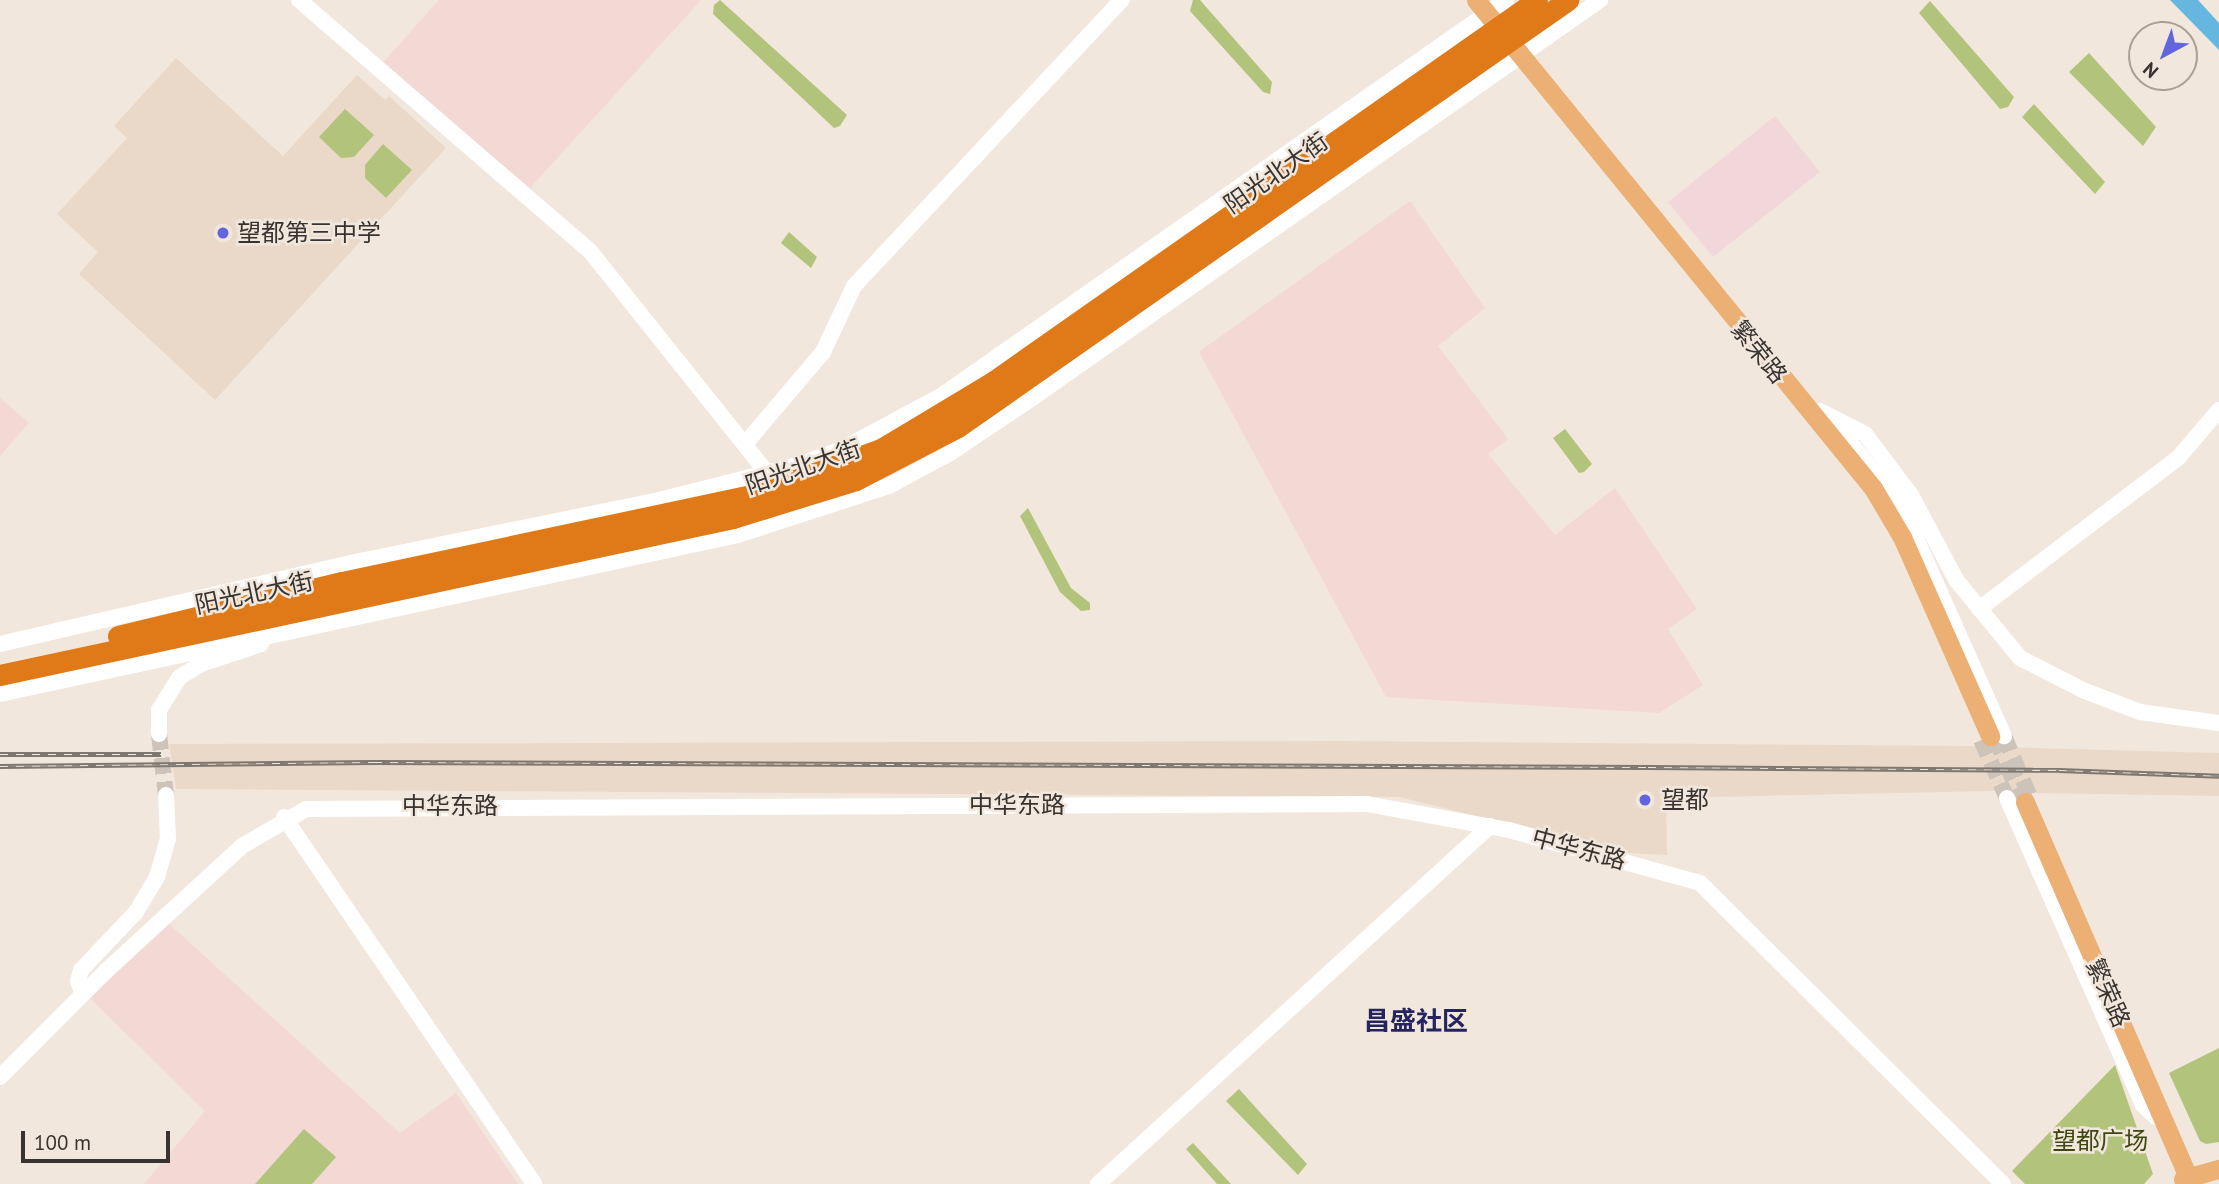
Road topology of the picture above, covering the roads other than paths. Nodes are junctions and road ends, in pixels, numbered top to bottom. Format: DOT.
graph roads {
  1 [pos="1122,0"];
  2 [pos="1537,0"];
  3 [pos="1568,0"];
  4 [pos="1600,0"];
  5 [pos="307,3"];
  6 [pos="1503,23"];
  7 [pos="2219,410"];
  8 [pos="1820,411"];
  9 [pos="745,444"];
  10 [pos="772,480"];
  11 [pos="1979,609"];
  12 [pos="271,626"];
  13 [pos="0,644"];
  14 [pos="0,662"];
  15 [pos="0,675"];
  16 [pos="0,694"];
  17 [pos="2219,723"];
  18 [pos="159,734"];
  19 [pos="166,795"];
  20 [pos="2020,800"];
  21 [pos="284,817"];
  22 [pos="1490,826"];
  23 [pos="83,993"];
  24 [pos="0,1077"];
  25 [pos="2219,1169"];
  26 [pos="2219,1181"];
  27 [pos="2184,1182"];
  28 [pos="534,1184"];
  29 [pos="1098,1184"];
  30 [pos="2003,1184"];
  31 [pos="2207,1184"];
  1 -- 9 [label="street"];
  2 -- 6 [label="highway"];
  3 -- 6 [label="highway"];
  4 -- 6 [label="street"];
  5 -- 9 [label="street"];
  6 -- 8 [label="main road, 繁荣路"];
  6 -- 8 [label="main road, 繁荣路"];
  6 -- 10 [label="highway, 阳光北大街"];
  6 -- 12 [label="highway, 阳光北大街"];
  7 -- 11 [label="street"];
  8 -- 11 [label="street"];
  9 -- 10 [label="street"];
  10 -- 13 [label="street"];
  10 -- 14 [label="highway, 阳光北大街"];
  11 -- 17 [label="street"];
  12 -- 15 [label="highway, 阳光北大街"];
  12 -- 16 [label="street"];
  12 -- 18 [label="street"];
  19 -- 23 [label="street"];
  20 -- 27 [label="main road, 繁荣路"];
  21 -- 22 [label="street, 中华东路"];
  21 -- 23 [label="street, 中华东路"];
  21 -- 28 [label="street"];
  22 -- 29 [label="street"];
  22 -- 30 [label="street, 中华东路"];
  23 -- 24 [label="street, 中华东路"];
  25 -- 27 [label="main road"];
  26 -- 31 [label="main road"];
}
